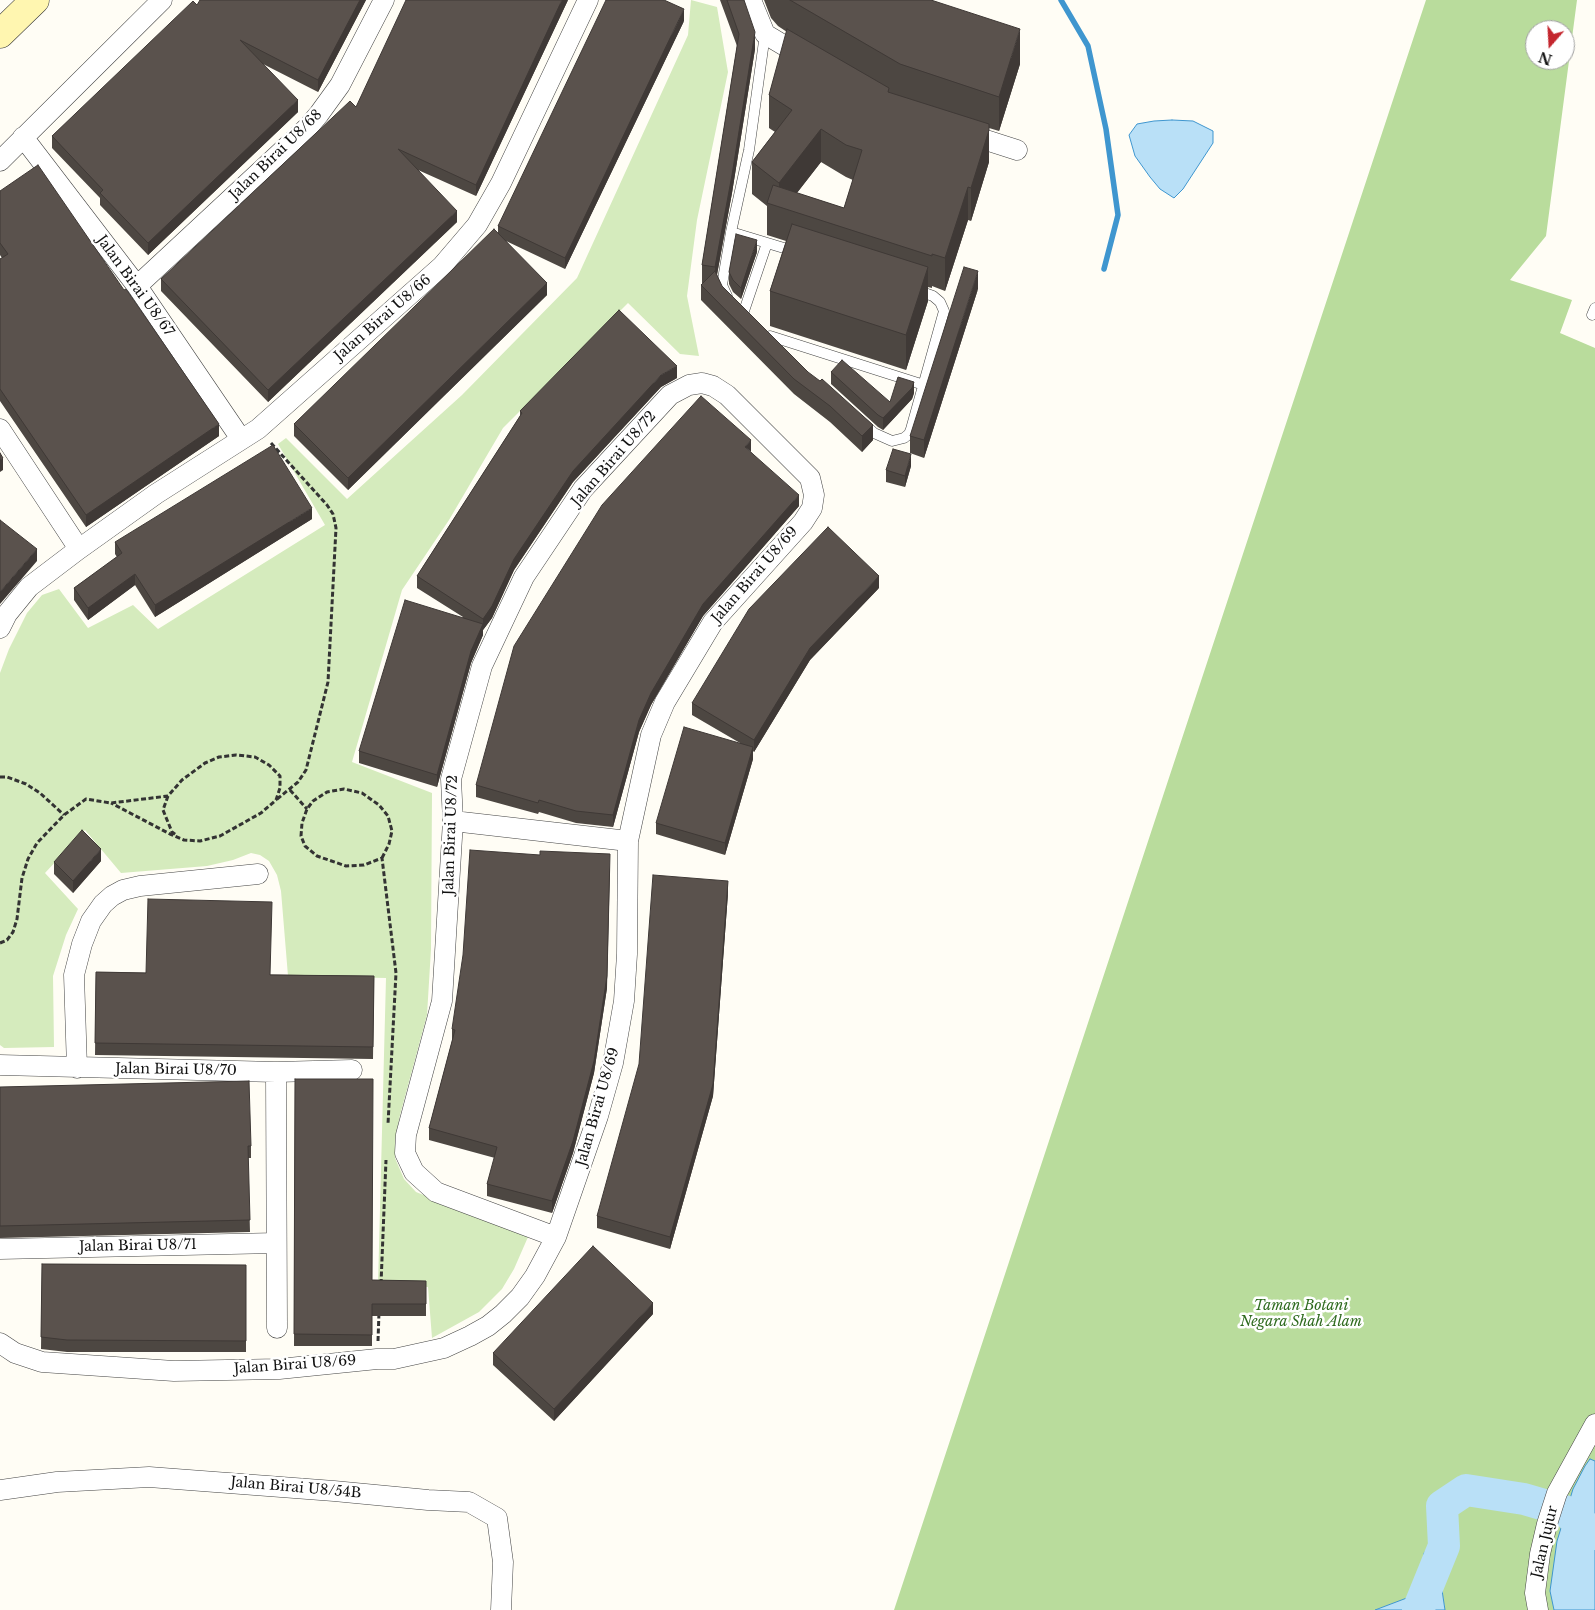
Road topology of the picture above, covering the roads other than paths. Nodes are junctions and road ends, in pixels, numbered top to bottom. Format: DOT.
graph roads {
  1 [pos="35,0"];
  2 [pos="162,0"];
  3 [pos="384,0"];
  4 [pos="588,0"];
  5 [pos="751,0"];
  6 [pos="0,34"];
  7 [pos="765,34"];
  8 [pos="823,68"];
  9 [pos="943,126"];
  10 [pos="23,137"];
  11 [pos="1017,150"];
  12 [pos="0,161"];
  13 [pos="731,232"];
  14 [pos="767,242"];
  15 [pos="804,254"];
  16 [pos="137,286"];
  17 [pos="904,286"];
  18 [pos="784,349"];
  19 [pos="924,385"];
  20 [pos="853,414"];
  21 [pos="0,429"];
  22 [pos="249,434"];
  23 [pos="766,434"];
  24 [pos="79,549"];
  25 [pos="0,628"];
  26 [pos="453,821"];
  27 [pos="628,841"];
  28 [pos="258,874"];
  29 [pos="0,1065"];
  30 [pos="77,1068"];
  31 [pos="352,1070"];
  32 [pos="276,1072"];
  33 [pos="556,1237"];
  34 [pos="276,1243"];
  35 [pos="0,1249"];
  36 [pos="277,1328"];
  37 [pos="0,1343"];
  38 [pos="1595,1424"];
  39 [pos="0,1490"];
  40 [pos="500,1610"];
  41 [pos="1538,1610"];
  1 -- 6 [label="main road"];
  2 -- 10 [label="street"];
  3 -- 16 [label="street, Jalan Birai U8/68"];
  4 -- 22 [label="street, Jalan Birai U8/66"];
  5 -- 7 [label="street"];
  7 -- 8 [label="street"];
  7 -- 13 [label="lane"];
  9 -- 11 [label="street"];
  10 -- 12 [label="street"];
  10 -- 16 [label="street, Jalan Birai U8/67"];
  13 -- 14 [label="lane"];
  13 -- 14 [label="lane"];
  14 -- 15 [label="lane"];
  16 -- 22 [label="street, Jalan Birai U8/67"];
  17 -- 19 [label="lane"];
  18 -- 19 [label="lane"];
  19 -- 20 [label="lane"];
  21 -- 24 [label="street"];
  22 -- 24 [label="street, Jalan Birai U8/66"];
  23 -- 26 [label="street, Jalan Birai U8/72"];
  23 -- 27 [label="street, Jalan Birai U8/69"];
  24 -- 25 [label="street, Jalan Birai U8/66"];
  26 -- 27 [label="street"];
  26 -- 33 [label="street, Jalan Birai U8/72"];
  27 -- 33 [label="street, Jalan Birai U8/69"];
  28 -- 30 [label="street"];
  29 -- 30 [label="street, Jalan Birai U8/70"];
  30 -- 32 [label="street, Jalan Birai U8/70"];
  31 -- 32 [label="street, Jalan Birai U8/70"];
  32 -- 34 [label="street"];
  33 -- 37 [label="street, Jalan Birai U8/69"];
  34 -- 35 [label="street, Jalan Birai U8/71"];
  34 -- 36 [label="street"];
  38 -- 41 [label="street, Jalan Jujur"];
  39 -- 40 [label="street, Jalan Birai U8/54B"];
}
